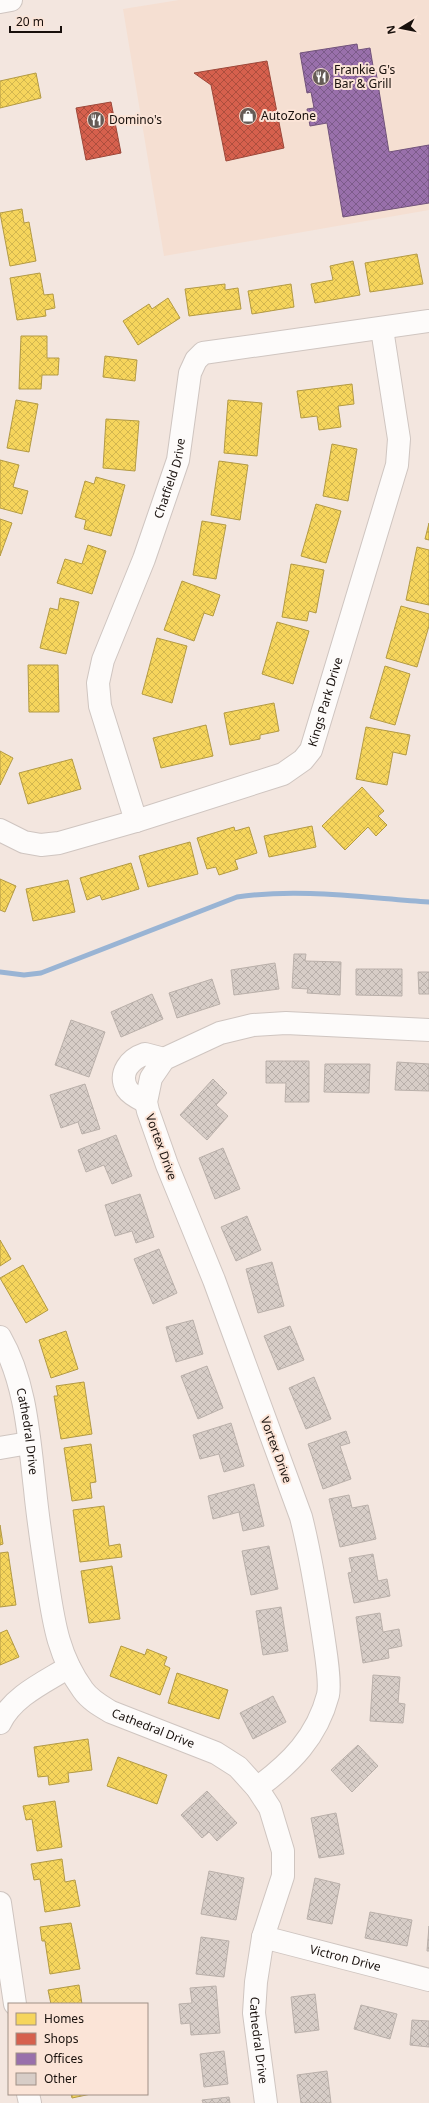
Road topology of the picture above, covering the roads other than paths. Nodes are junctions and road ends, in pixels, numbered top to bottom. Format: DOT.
graph roads {
  1 [pos="11,0"];
  2 [pos="0,2"];
  3 [pos="429,321"];
  4 [pos="382,329"];
  5 [pos="136,821"];
  6 [pos="0,830"];
  7 [pos="429,1030"];
  8 [pos="0,1336"];
  9 [pos="29,1443"];
  10 [pos="0,1448"];
  11 [pos="69,1667"];
  12 [pos="0,1723"];
  13 [pos="257,1788"];
  14 [pos="0,1903"];
  15 [pos="263,1936"];
  16 [pos="429,1980"];
  17 [pos="15,2003"];
  18 [pos="266,2103"];
  1 -- 2 [label="street"];
  3 -- 4 [label="street, Chatfield Drive"];
  4 -- 5 [label="street, Kings Park Drive"];
  4 -- 5 [label="street, Chatfield Drive"];
  5 -- 6 [label="street, Kings Park Drive"];
  7 -- 13 [label="street, Vortex Drive"];
  8 -- 9 [label="street, Cathedral Drive"];
  9 -- 10 [label="street"];
  9 -- 11 [label="street, Cathedral Drive"];
  11 -- 12 [label="street"];
  11 -- 13 [label="street, Cathedral Drive"];
  13 -- 15 [label="street, Cathedral Drive"];
  14 -- 17 [label="street"];
  15 -- 16 [label="street, Victron Drive"];
  15 -- 18 [label="street, Cathedral Drive"];
}
